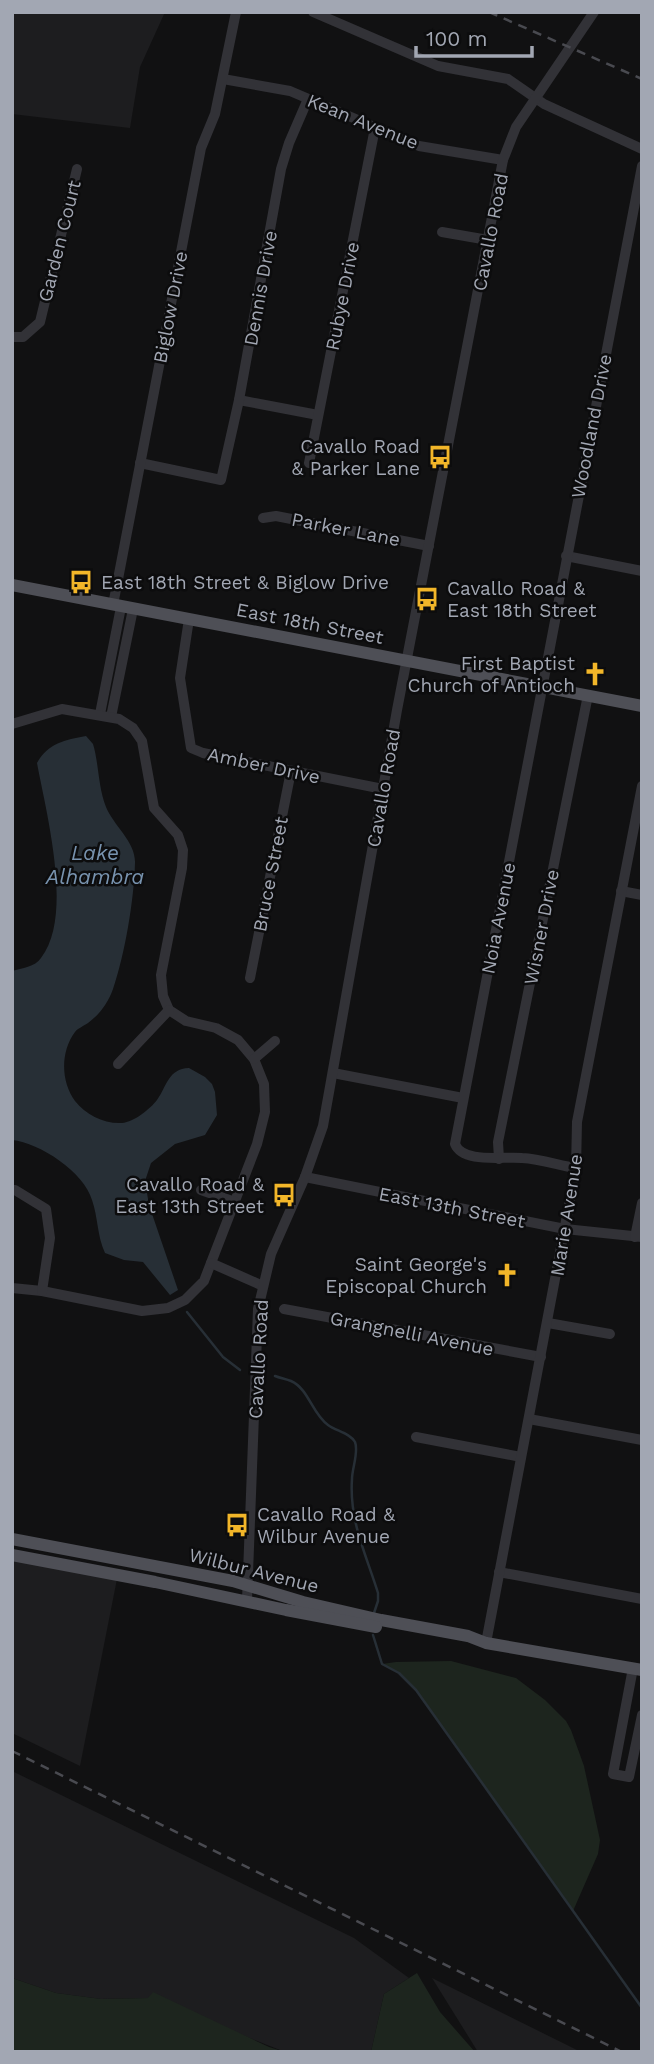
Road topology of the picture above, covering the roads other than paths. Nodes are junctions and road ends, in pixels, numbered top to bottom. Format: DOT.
graph roads {
  1 [pos="236,12"];
  2 [pos="313,12"];
  3 [pos="594,12"];
  4 [pos="223,79"];
  5 [pos="535,97"];
  6 [pos="308,99"];
  7 [pos="375,128"];
  8 [pos="642,149"];
  9 [pos="503,160"];
  10 [pos="642,166"];
  11 [pos="77,169"];
  12 [pos="442,232"];
  13 [pos="488,240"];
  14 [pos="12,337"];
  15 [pos="239,400"];
  16 [pos="318,415"];
  17 [pos="140,463"];
  18 [pos="309,463"];
  19 [pos="263,518"];
  20 [pos="429,545"];
  21 [pos="566,556"];
  22 [pos="642,571"];
  23 [pos="12,585"];
  24 [pos="122,607"];
  25 [pos="189,619"];
  26 [pos="407,661"];
  27 [pos="542,686"];
  28 [pos="588,695"];
  29 [pos="642,706"];
  30 [pos="105,715"];
  31 [pos="12,724"];
  32 [pos="291,771"];
  33 [pos="642,786"];
  34 [pos="383,789"];
  35 [pos="621,891"];
  36 [pos="642,895"];
  37 [pos="250,978"];
  38 [pos="169,1010"];
  39 [pos="275,1041"];
  40 [pos="254,1059"];
  41 [pos="118,1064"];
  42 [pos="333,1073"];
  43 [pos="463,1098"];
  44 [pos="499,1159"];
  45 [pos="576,1168"];
  46 [pos="305,1177"];
  47 [pos="12,1190"];
  48 [pos="201,1190"];
  49 [pos="235,1202"];
  50 [pos="642,1203"];
  51 [pos="565,1230"];
  52 [pos="638,1237"];
  53 [pos="211,1263"];
  54 [pos="263,1286"];
  55 [pos="12,1288"];
  56 [pos="42,1291"];
  57 [pos="284,1309"];
  58 [pos="548,1323"];
  59 [pos="610,1334"];
  60 [pos="541,1357"];
  61 [pos="529,1419"];
  62 [pos="416,1437"];
  63 [pos="642,1440"];
  64 [pos="520,1457"];
  65 [pos="12,1539"];
  66 [pos="12,1555"];
  67 [pos="499,1572"];
  68 [pos="248,1585"];
  69 [pos="642,1599"];
  70 [pos="247,1600"];
  71 [pos="485,1643"];
  72 [pos="637,1669"];
  73 [pos="642,1716"];
  1 -- 4 [label="street, Biglow Drive"];
  2 -- 5 [label="street"];
  3 -- 5 [label="street, Cavallo Road"];
  4 -- 6 [label="street, Kean Avenue"];
  4 -- 17 [label="street, Biglow Drive"];
  5 -- 8 [label="street"];
  5 -- 9 [label="street, Cavallo Road"];
  6 -- 7 [label="street, Kean Avenue"];
  6 -- 15 [label="street, Dennis Drive"];
  7 -- 9 [label="street, Kean Avenue"];
  7 -- 16 [label="street, Rubye Drive"];
  9 -- 13 [label="street, Cavallo Road"];
  10 -- 21 [label="street, Woodland Drive"];
  11 -- 14 [label="street, Garden Court"];
  12 -- 13 [label="street"];
  13 -- 20 [label="street, Cavallo Road"];
  15 -- 16 [label="street"];
  15 -- 17 [label="street, Dennis Drive"];
  16 -- 18 [label="street, Rubye Drive"];
  17 -- 24 [label="street, Biglow Drive"];
  19 -- 20 [label="street, Parker Lane"];
  20 -- 26 [label="street, Cavallo Road"];
  21 -- 22 [label="street"];
  21 -- 27 [label="street, Woodland Drive"];
  23 -- 24 [label="main road, East 18th Street"];
  24 -- 25 [label="main road, East 18th Street"];
  24 -- 30 [label="street, Biglow Drive"];
  25 -- 26 [label="main road, East 18th Street"];
  25 -- 32 [label="street, Amber Drive"];
  26 -- 27 [label="main road, East 18th Street"];
  26 -- 34 [label="street, Cavallo Road"];
  27 -- 28 [label="main road, East 18th Street"];
  27 -- 43 [label="street, Noia Avenue"];
  28 -- 29 [label="main road, East 18th Street"];
  28 -- 44 [label="street, Wisner Drive"];
  30 -- 31 [label="street"];
  30 -- 38 [label="street"];
  32 -- 34 [label="street, Amber Drive"];
  32 -- 37 [label="street, Bruce Street"];
  33 -- 35 [label="street, Marie Avenue"];
  34 -- 42 [label="street, Cavallo Road"];
  35 -- 36 [label="street"];
  35 -- 45 [label="street, Marie Avenue"];
  38 -- 40 [label="street"];
  38 -- 41 [label="street"];
  39 -- 40 [label="street"];
  40 -- 49 [label="street"];
  42 -- 43 [label="street"];
  42 -- 46 [label="street, Cavallo Road"];
  43 -- 44 [label="street, Noia Avenue"];
  44 -- 45 [label="street"];
  45 -- 51 [label="street, Marie Avenue"];
  46 -- 51 [label="street, East 13th Street"];
  46 -- 54 [label="street, Cavallo Road"];
  47 -- 56 [label="street"];
  48 -- 49 [label="street"];
  49 -- 53 [label="street"];
  50 -- 52 [label="street"];
  51 -- 52 [label="street, East 13th Street"];
  51 -- 58 [label="street, Marie Avenue"];
  53 -- 54 [label="street"];
  53 -- 56 [label="street"];
  54 -- 68 [label="street, Cavallo Road"];
  55 -- 56 [label="street"];
  57 -- 60 [label="street, Grangnelli Avenue"];
  58 -- 59 [label="street"];
  58 -- 60 [label="street, Marie Avenue"];
  60 -- 61 [label="street, Marie Avenue"];
  61 -- 63 [label="street"];
  61 -- 64 [label="street, Marie Avenue"];
  62 -- 64 [label="street"];
  64 -- 67 [label="street, Marie Avenue"];
  65 -- 68 [label="main road, Wilbur Avenue"];
  66 -- 70 [label="main road, Wilbur Avenue"];
  67 -- 69 [label="street"];
  67 -- 71 [label="street, Marie Avenue"];
  68 -- 70 [label="street, Cavallo Road"];
  68 -- 71 [label="main road, Wilbur Avenue"];
  70 -- 71 [label="main road, Wilbur Avenue"];
  71 -- 72 [label="main road, Wilbur Avenue"];
  72 -- 73 [label="street"];
}
